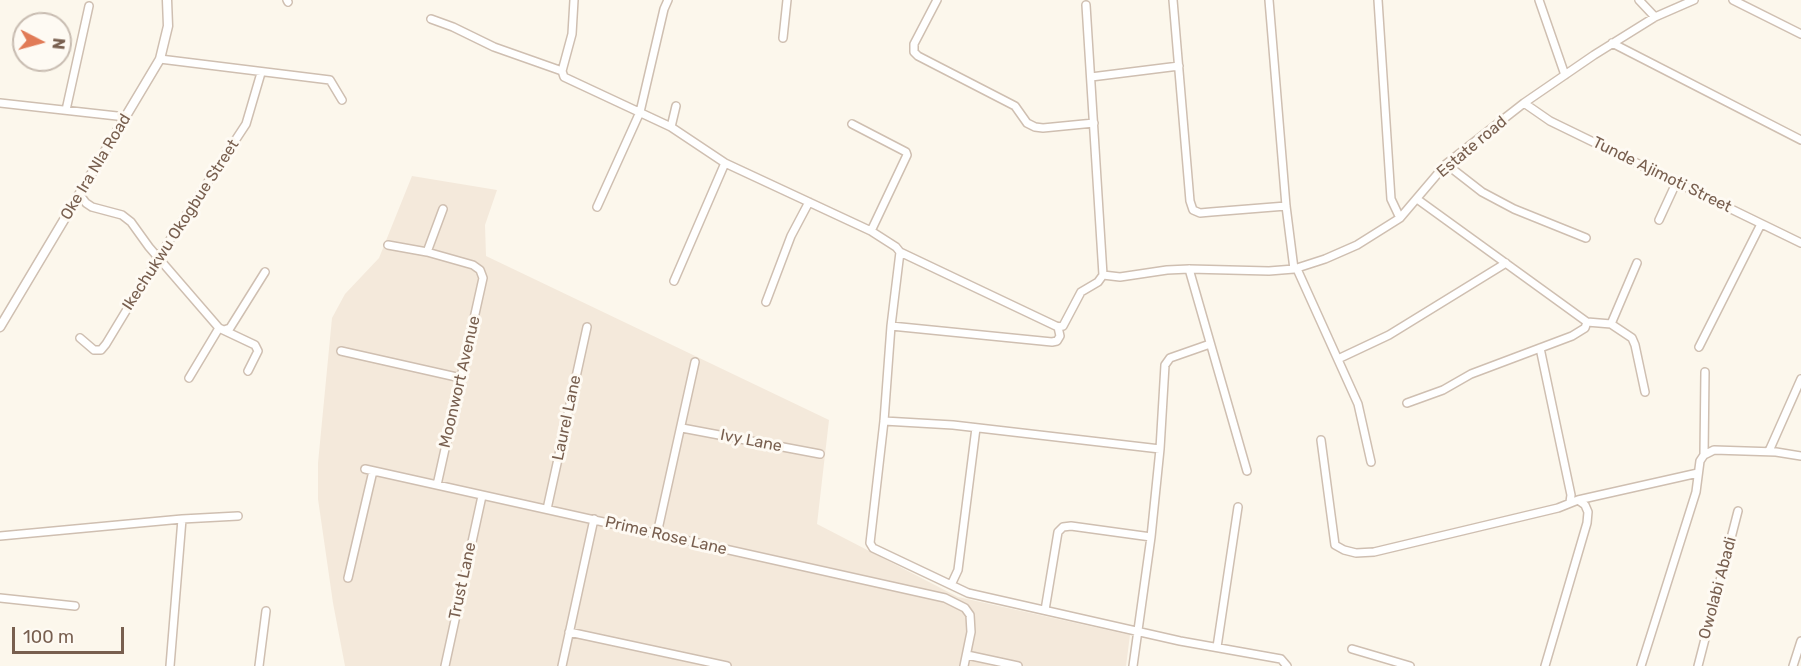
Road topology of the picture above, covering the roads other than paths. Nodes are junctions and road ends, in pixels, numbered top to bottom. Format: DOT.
graph roads {
  1 [pos="166,0"];
  2 [pos="574,0"];
  3 [pos="668,0"];
  4 [pos="787,0"];
  5 [pos="937,0"];
  6 [pos="1173,0"];
  7 [pos="1269,0"];
  8 [pos="1378,0"];
  9 [pos="1539,0"];
  10 [pos="1640,0"];
  11 [pos="1694,0"];
  12 [pos="1733,0"];
  13 [pos="1086,5"];
  14 [pos="88,6"];
  15 [pos="1655,17"];
  16 [pos="431,19"];
  17 [pos="1801,34"];
  18 [pos="783,38"];
  19 [pos="1612,43"];
  20 [pos="160,59"];
  21 [pos="1179,66"];
  22 [pos="562,71"];
  23 [pos="261,73"];
  24 [pos="1565,75"];
  25 [pos="1091,77"];
  26 [pos="342,100"];
  27 [pos="0,103"];
  28 [pos="1524,103"];
  29 [pos="676,106"];
  30 [pos="66,110"];
  31 [pos="640,112"];
  32 [pos="126,117"];
  33 [pos="1094,123"];
  34 [pos="852,124"];
  35 [pos="671,127"];
  36 [pos="1801,140"];
  37 [pos="725,163"];
  38 [pos="1446,164"];
  39 [pos="1677,181"];
  40 [pos="80,195"];
  41 [pos="1417,198"];
  42 [pos="809,202"];
  43 [pos="1286,206"];
  44 [pos="597,207"];
  45 [pos="443,209"];
  46 [pos="1400,218"];
  47 [pos="1659,220"];
  48 [pos="1761,224"];
  49 [pos="871,231"];
  50 [pos="1586,238"];
  51 [pos="1801,243"];
  52 [pos="388,245"];
  53 [pos="427,252"];
  54 [pos="900,252"];
  55 [pos="158,258"];
  56 [pos="1506,263"];
  57 [pos="1637,263"];
  58 [pos="1189,269"];
  59 [pos="1296,269"];
  60 [pos="265,272"];
  61 [pos="1103,275"];
  62 [pos="674,280"];
  63 [pos="766,302"];
  64 [pos="1587,322"];
  65 [pos="1611,324"];
  66 [pos="0,326"];
  67 [pos="891,326"];
  68 [pos="587,327"];
  69 [pos="1058,327"];
  70 [pos="222,329"];
  71 [pos="80,338"];
  72 [pos="1210,344"];
  73 [pos="1699,347"];
  74 [pos="1540,348"];
  75 [pos="341,351"];
  76 [pos="1338,359"];
  77 [pos="695,362"];
  78 [pos="248,371"];
  79 [pos="1705,372"];
  80 [pos="189,378"];
  81 [pos="461,378"];
  82 [pos="1801,379"];
  83 [pos="1645,392"];
  84 [pos="1407,403"];
  85 [pos="884,421"];
  86 [pos="682,428"];
  87 [pos="976,428"];
  88 [pos="1321,440"];
  89 [pos="1160,449"];
  90 [pos="1769,452"];
  91 [pos="820,454"];
  92 [pos="1704,455"];
  93 [pos="1801,456"];
  94 [pos="1371,462"];
  95 [pos="365,469"];
  96 [pos="373,471"];
  97 [pos="1247,471"];
  98 [pos="1698,473"];
  99 [pos="437,485"];
  100 [pos="482,496"];
  101 [pos="1574,501"];
  102 [pos="1238,507"];
  103 [pos="547,509"];
  104 [pos="1738,511"];
  105 [pos="238,516"];
  106 [pos="182,519"];
  107 [pos="594,519"];
  108 [pos="657,534"];
  109 [pos="0,536"];
  110 [pos="1151,537"];
  111 [pos="348,578"];
  112 [pos="951,585"];
  113 [pos="0,598"];
  114 [pos="75,606"];
  115 [pos="1045,610"];
  116 [pos="266,611"];
  117 [pos="1139,631"];
  118 [pos="569,632"];
  119 [pos="1801,641"];
  120 [pos="1217,647"];
  121 [pos="1352,649"];
  122 [pos="967,655"];
  123 [pos="170,666"];
  124 [pos="259,666"];
  125 [pos="445,666"];
  126 [pos="562,666"];
  127 [pos="727,666"];
  128 [pos="964,666"];
  129 [pos="1018,666"];
  130 [pos="1133,666"];
  131 [pos="1287,666"];
  132 [pos="1410,666"];
  133 [pos="1545,666"];
  134 [pos="1641,666"];
  135 [pos="1698,666"];
  136 [pos="1793,666"];
  1 -- 20 [label="street, Oke Ira Nla Road"];
  2 -- 22 [label="street"];
  3 -- 31 [label="street"];
  4 -- 18 [label="street"];
  5 -- 33 [label="street"];
  6 -- 21 [label="street"];
  7 -- 43 [label="street"];
  8 -- 46 [label="street"];
  9 -- 24 [label="street"];
  10 -- 15 [label="street"];
  11 -- 15 [label="street, Estate road"];
  12 -- 17 [label="street"];
  13 -- 25 [label="street"];
  14 -- 30 [label="street"];
  15 -- 19 [label="street, Estate road"];
  16 -- 22 [label="street"];
  19 -- 24 [label="street, Estate road"];
  19 -- 36 [label="street"];
  20 -- 23 [label="street"];
  20 -- 32 [label="street, Oke Ira Nla Road"];
  21 -- 25 [label="street"];
  21 -- 43 [label="street"];
  22 -- 31 [label="street"];
  23 -- 26 [label="street"];
  23 -- 55 [label="street, Ikechukwu Okogbue Street"];
  24 -- 28 [label="street, Estate road"];
  25 -- 33 [label="street"];
  27 -- 30 [label="street"];
  28 -- 38 [label="street, Estate road"];
  28 -- 39 [label="street, Tunde Ajimoti Street"];
  29 -- 35 [label="street"];
  30 -- 32 [label="street"];
  31 -- 35 [label="street"];
  31 -- 44 [label="street"];
  32 -- 40 [label="street, Oke Ira Nla Road"];
  33 -- 61 [label="street"];
  34 -- 49 [label="street"];
  35 -- 37 [label="street"];
  37 -- 42 [label="street"];
  37 -- 62 [label="street"];
  38 -- 41 [label="street, Estate road"];
  38 -- 50 [label="street"];
  39 -- 47 [label="street"];
  39 -- 48 [label="street, Tunde Ajimoti Street"];
  40 -- 55 [label="street"];
  40 -- 66 [label="street, Oke Ira Nla Road"];
  41 -- 46 [label="street, Estate road"];
  41 -- 56 [label="street"];
  42 -- 49 [label="street"];
  42 -- 63 [label="street"];
  43 -- 59 [label="street"];
  45 -- 53 [label="street"];
  46 -- 59 [label="street, Estate road"];
  48 -- 51 [label="street, Tunde Ajimoti Street"];
  48 -- 73 [label="street"];
  49 -- 54 [label="street"];
  52 -- 53 [label="street"];
  53 -- 81 [label="street, Moonwort Avenue"];
  54 -- 67 [label="street"];
  54 -- 69 [label="street"];
  55 -- 70 [label="street"];
  55 -- 71 [label="street, Ikechukwu Okogbue Street"];
  56 -- 64 [label="street"];
  56 -- 76 [label="street"];
  57 -- 65 [label="street"];
  58 -- 59 [label="street, Estate road"];
  58 -- 61 [label="street, Estate road"];
  58 -- 72 [label="street"];
  59 -- 76 [label="street"];
  60 -- 70 [label="street"];
  61 -- 69 [label="street"];
  64 -- 65 [label="street"];
  64 -- 74 [label="street"];
  65 -- 83 [label="street"];
  67 -- 69 [label="street"];
  67 -- 85 [label="street"];
  68 -- 103 [label="street, Laurel Lane"];
  70 -- 78 [label="street"];
  70 -- 80 [label="street"];
  72 -- 89 [label="street"];
  72 -- 97 [label="street"];
  74 -- 84 [label="street"];
  74 -- 101 [label="street"];
  75 -- 81 [label="street"];
  76 -- 94 [label="street"];
  77 -- 86 [label="street"];
  79 -- 92 [label="street"];
  81 -- 99 [label="street, Moonwort Avenue"];
  82 -- 90 [label="street"];
  85 -- 87 [label="street"];
  85 -- 112 [label="street"];
  86 -- 91 [label="street, Ivy Lane"];
  86 -- 108 [label="street"];
  87 -- 89 [label="street"];
  87 -- 112 [label="street"];
  88 -- 101 [label="street"];
  89 -- 110 [label="street"];
  90 -- 92 [label="street"];
  90 -- 93 [label="street"];
  92 -- 98 [label="street"];
  95 -- 96 [label="street, Prime Rose Lane"];
  96 -- 99 [label="street, Prime Rose Lane"];
  96 -- 111 [label="street"];
  98 -- 101 [label="street"];
  98 -- 134 [label="street"];
  99 -- 100 [label="street, Prime Rose Lane"];
  100 -- 103 [label="street, Prime Rose Lane"];
  100 -- 125 [label="street, Trust Lane"];
  101 -- 133 [label="street"];
  102 -- 120 [label="street"];
  103 -- 107 [label="street, Prime Rose Lane"];
  104 -- 135 [label="street, Owolabi Abadi"];
  105 -- 106 [label="street"];
  106 -- 109 [label="street"];
  106 -- 123 [label="street"];
  107 -- 108 [label="street, Prime Rose Lane"];
  107 -- 118 [label="street"];
  108 -- 122 [label="street, Prime Rose Lane"];
  110 -- 115 [label="street"];
  110 -- 117 [label="street"];
  112 -- 115 [label="street"];
  113 -- 114 [label="street"];
  115 -- 117 [label="street"];
  116 -- 124 [label="street"];
  117 -- 120 [label="street"];
  117 -- 130 [label="street"];
  118 -- 126 [label="street"];
  118 -- 127 [label="street"];
  119 -- 136 [label="street"];
  120 -- 131 [label="street"];
  121 -- 132 [label="street"];
  122 -- 128 [label="street"];
  122 -- 129 [label="street"];
}
